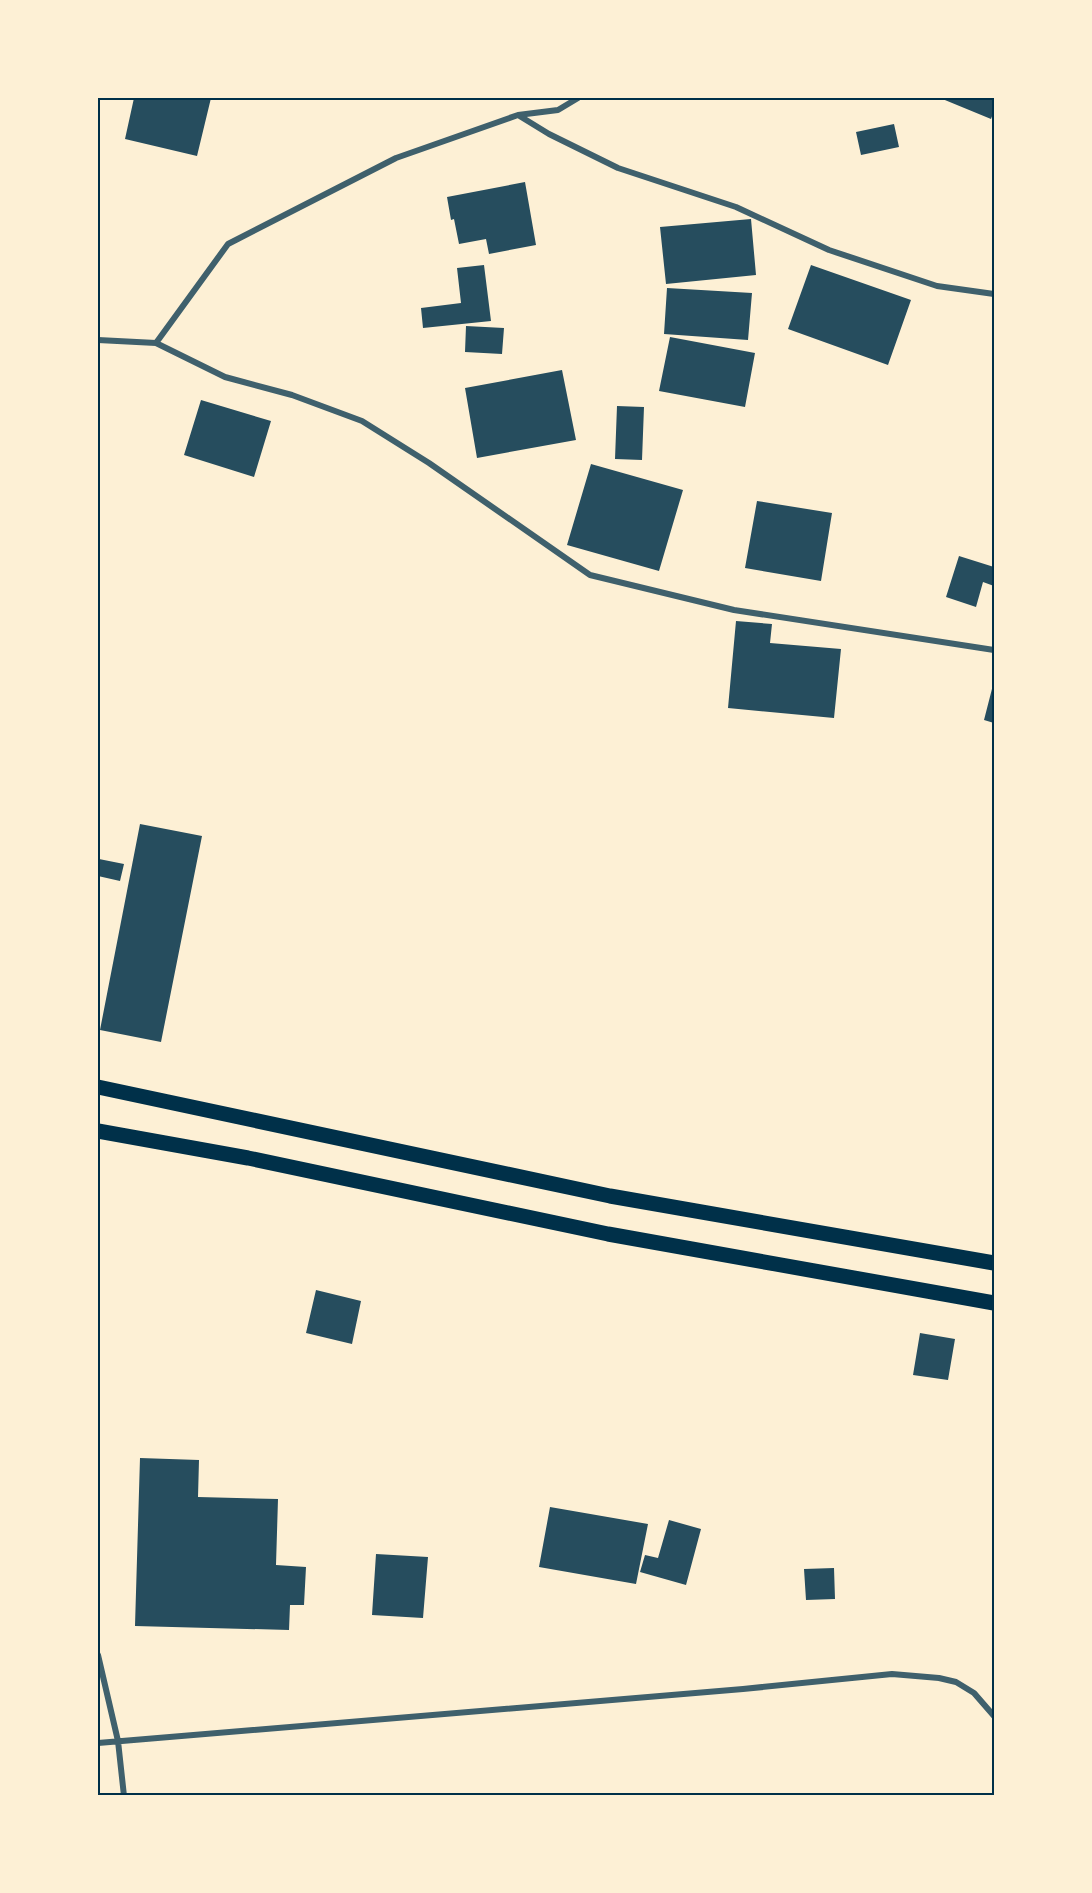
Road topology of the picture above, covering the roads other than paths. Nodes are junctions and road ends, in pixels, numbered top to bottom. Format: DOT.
graph roads {
  1 [pos="578,98"];
  2 [pos="518,115"];
  3 [pos="994,294"];
  4 [pos="98,340"];
  5 [pos="156,343"];
  6 [pos="994,651"];
  7 [pos="98,1088"];
  8 [pos="98,1131"];
  9 [pos="994,1263"];
  10 [pos="994,1303"];
  11 [pos="98,1655"];
  12 [pos="994,1716"];
  13 [pos="118,1741"];
  14 [pos="98,1743"];
  15 [pos="124,1796"];
  1 -- 2 [label="street"];
  2 -- 3 [label="street"];
  2 -- 5 [label="street"];
  4 -- 5 [label="street"];
  5 -- 6 [label="street"];
  7 -- 9 [label="main road"];
  8 -- 10 [label="main road"];
  11 -- 13 [label="street"];
  12 -- 13 [label="street"];
  13 -- 14 [label="street"];
  13 -- 15 [label="street"];
}
